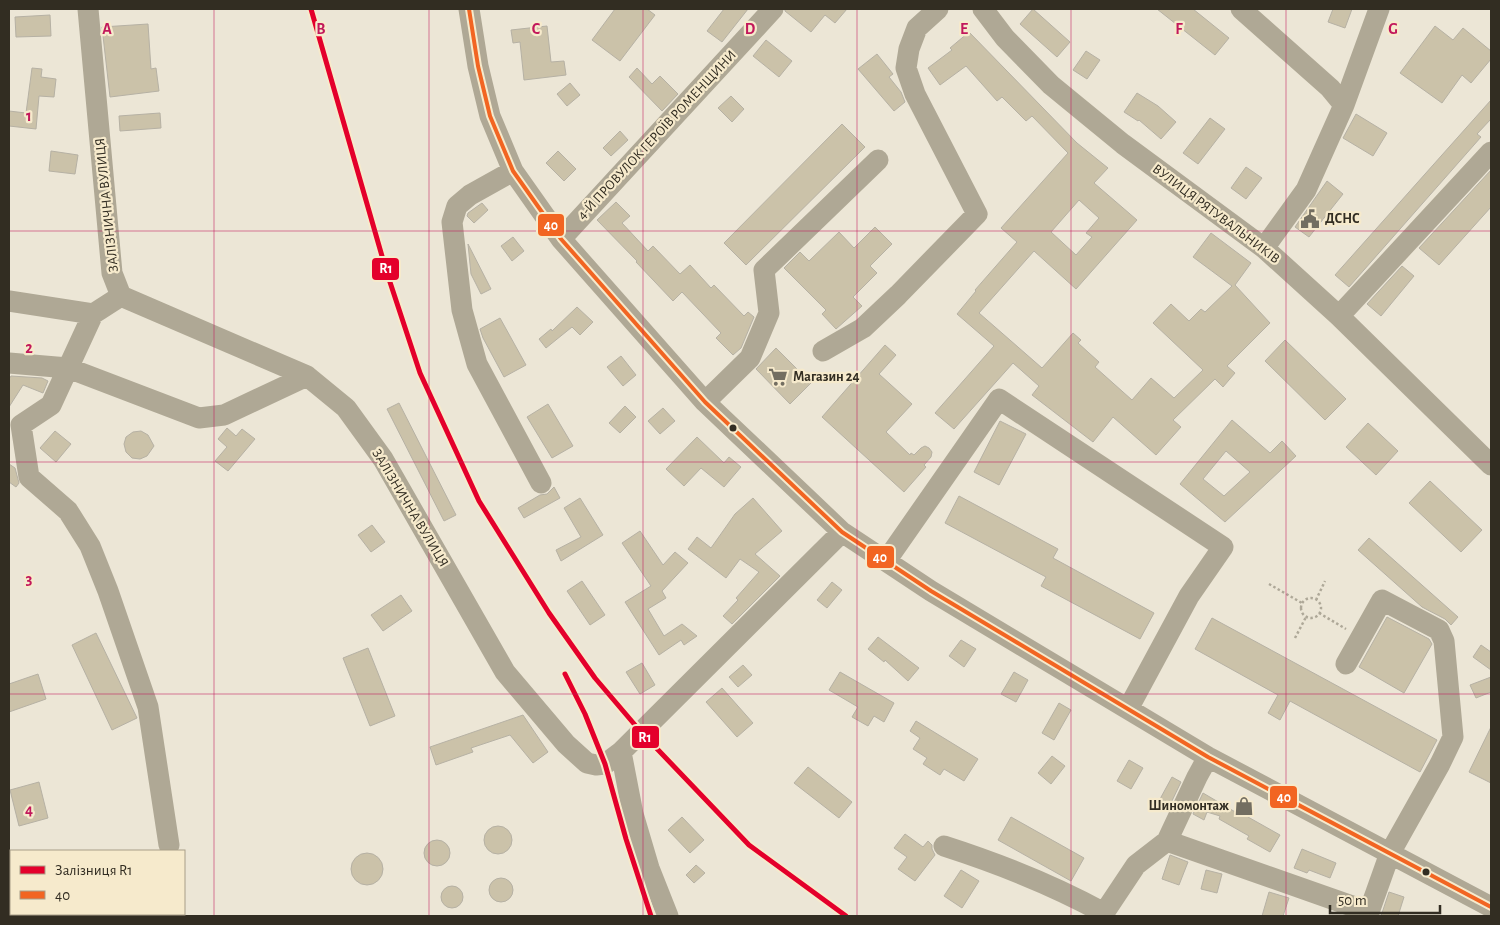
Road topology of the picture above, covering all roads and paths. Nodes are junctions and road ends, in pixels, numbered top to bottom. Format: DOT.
graph roads {
  1 [pos="88,9"];
  2 [pos="469,9"];
  3 [pos="773,9"];
  4 [pos="938,9"];
  5 [pos="983,9"];
  6 [pos="1241,9"];
  7 [pos="1379,9"];
  8 [pos="1344,104"];
  9 [pos="1491,152"];
  10 [pos="878,160"];
  11 [pos="513,171"];
  12 [pos="561,239"];
  13 [pos="1264,248"];
  14 [pos="122,296"];
  15 [pos="9,301"];
  16 [pos="93,314"];
  17 [pos="1339,316"];
  18 [pos="823,351"];
  19 [pos="9,363"];
  20 [pos="68,368"];
  21 [pos="307,376"];
  22 [pos="705,402"];
  23 [pos="15,430"];
  24 [pos="1491,464"];
  25 [pos="541,483"];
  26 [pos="842,532"];
  27 [pos="886,561"];
  28 [pos="1325,581"];
  29 [pos="1268,584"];
  30 [pos="1316,600"];
  31 [pos="1302,604"];
  32 [pos="1319,613"];
  33 [pos="1306,617"];
  34 [pos="1295,638"];
  35 [pos="1360,638"];
  36 [pos="1346,664"];
  37 [pos="1128,709"];
  38 [pos="621,752"];
  39 [pos="1208,757"];
  40 [pos="1167,841"];
  41 [pos="169,845"];
  42 [pos="944,846"];
  43 [pos="1390,853"];
  44 [pos="1491,907"];
  45 [pos="1103,915"];
  46 [pos="673,916"];
  1 -- 14 [label="street, ЗАЛІЗНИЧНА ВУЛИЦЯ"];
  2 -- 11 [label="street"];
  3 -- 12 [label="street, 4-Й ПРОВУЛОК ГЕРОЇВ РОМЕНЩИНИ"];
  4 -- 18 [label="street"];
  5 -- 13 [label="street, ВУЛИЦЯ РЯТУВАЛЬНИКІВ"];
  6 -- 8 [label="street"];
  7 -- 8 [label="street"];
  8 -- 13 [label="street"];
  9 -- 17 [label="street"];
  10 -- 22 [label="street"];
  11 -- 12 [label="street"];
  11 -- 25 [label="street"];
  12 -- 22 [label="street"];
  13 -- 17 [label="street, ВУЛИЦЯ РЯТУВАЛЬНИКІВ"];
  14 -- 16 [label="street"];
  14 -- 21 [label="street, ЗАЛІЗНИЧНА ВУЛИЦЯ"];
  15 -- 16 [label="street"];
  16 -- 20 [label="street"];
  17 -- 24 [label="street, ВУЛИЦЯ РЯТУВАЛЬНИКІВ"];
  19 -- 20 [label="street"];
  20 -- 21 [label="street"];
  20 -- 23 [label="street"];
  21 -- 38 [label="street, ЗАЛІЗНИЧНА ВУЛИЦЯ"];
  22 -- 26 [label="street"];
  23 -- 41 [label="street"];
  26 -- 27 [label="street"];
  26 -- 38 [label="street, ЗАЛІЗНИЧНА ВУЛИЦЯ"];
  27 -- 37 [label="street"];
  27 -- 37 [label="street"];
  28 -- 30 [label="path"];
  29 -- 31 [label="path"];
  30 -- 31 [label="path"];
  30 -- 32 [label="path"];
  31 -- 33 [label="path"];
  32 -- 33 [label="path"];
  32 -- 35 [label="path"];
  33 -- 34 [label="path"];
  35 -- 36 [label="street"];
  35 -- 43 [label="street"];
  37 -- 39 [label="street"];
  38 -- 46 [label="street"];
  39 -- 40 [label="street"];
  39 -- 43 [label="street"];
  40 -- 43 [label="street"];
  40 -- 45 [label="street"];
  42 -- 45 [label="street"];
  43 -- 44 [label="street"];
}
